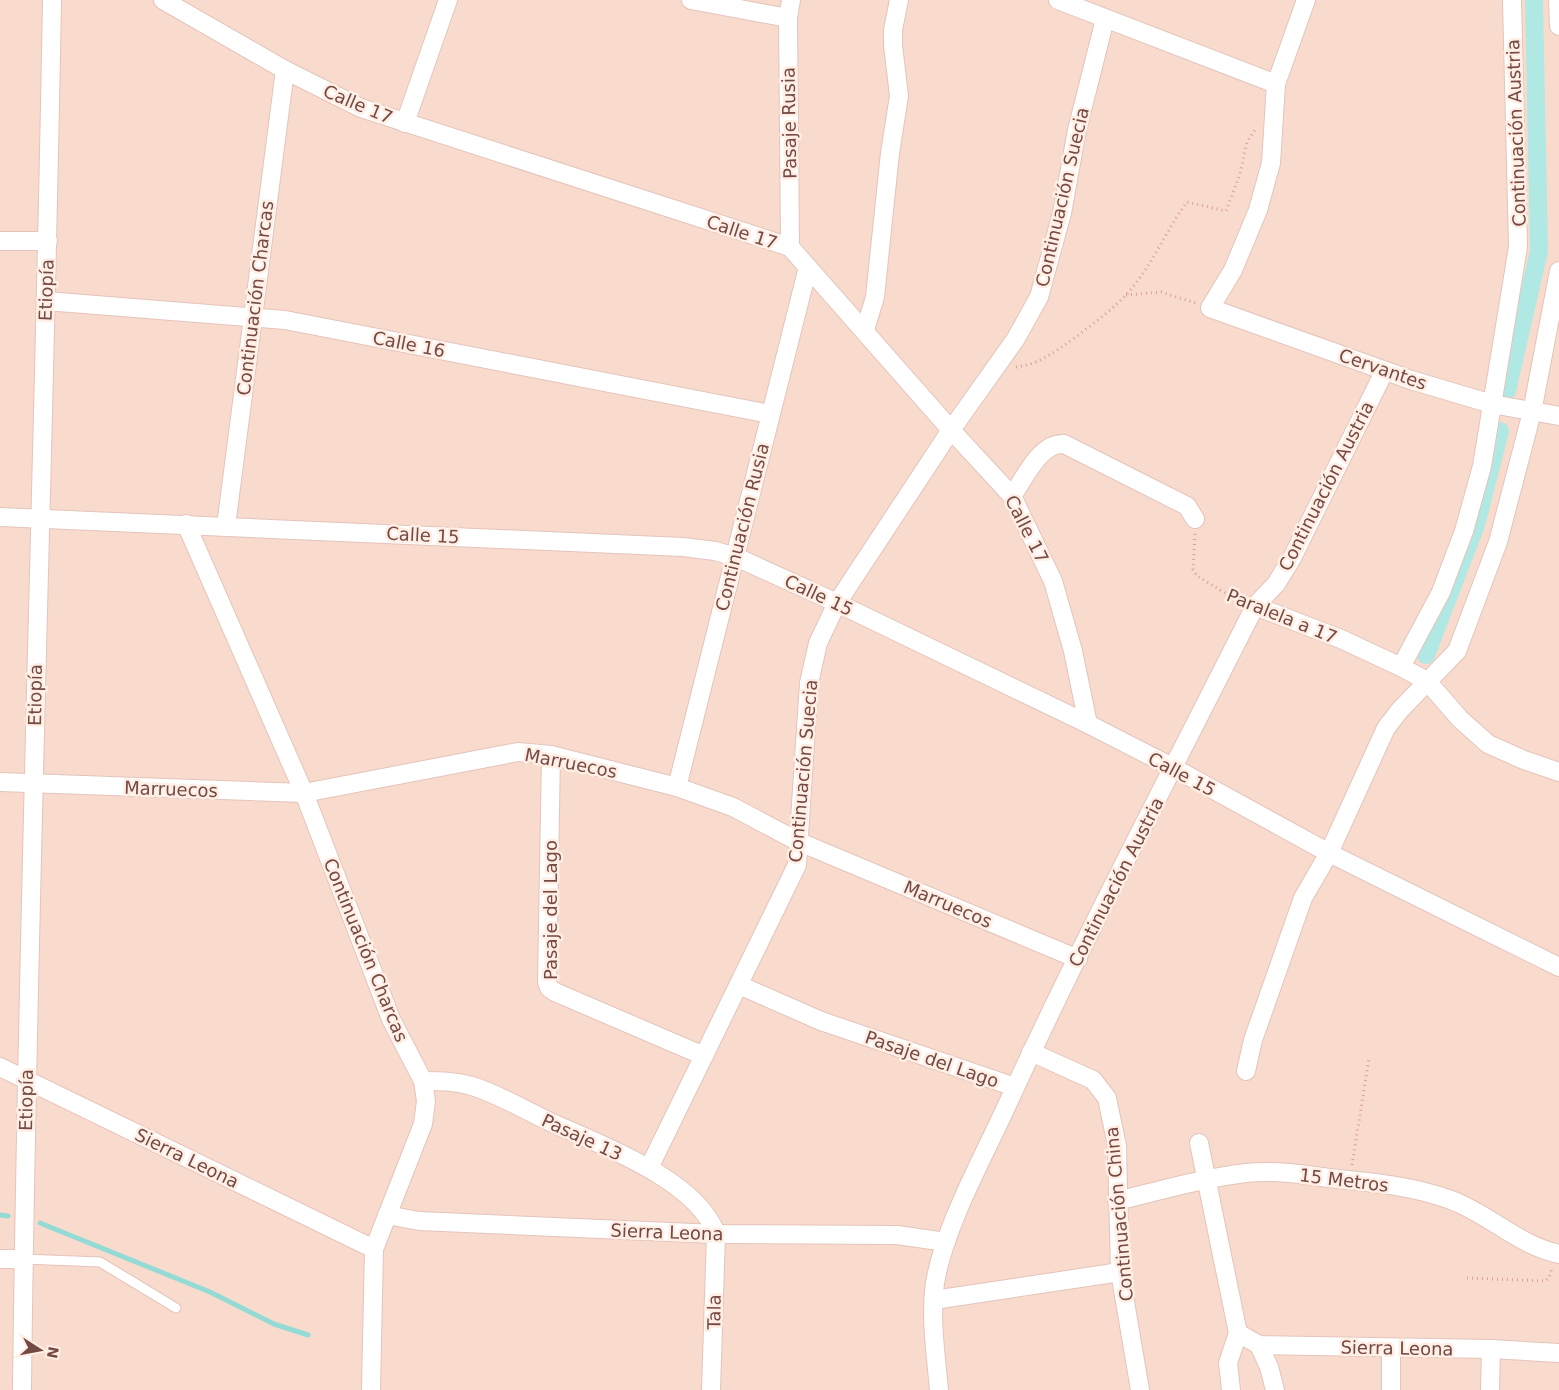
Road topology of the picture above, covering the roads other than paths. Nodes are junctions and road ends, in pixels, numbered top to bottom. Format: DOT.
graph roads {
  1 [pos="52,0"];
  2 [pos="163,0"];
  3 [pos="448,0"];
  4 [pos="691,0"];
  5 [pos="791,0"];
  6 [pos="899,0"];
  7 [pos="1058,0"];
  8 [pos="1306,0"];
  9 [pos="1512,0"];
  10 [pos="1558,0"];
  11 [pos="788,18"];
  12 [pos="1105,19"];
  13 [pos="1559,26"];
  14 [pos="284,70"];
  15 [pos="1276,84"];
  16 [pos="405,124"];
  17 [pos="0,241"];
  18 [pos="48,241"];
  19 [pos="790,247"];
  20 [pos="808,267"];
  21 [pos="1559,271"];
  22 [pos="46,301"];
  23 [pos="252,317"];
  24 [pos="865,330"];
  25 [pos="1384,372"];
  26 [pos="1492,404"];
  27 [pos="1532,412"];
  28 [pos="770,414"];
  29 [pos="1559,416"];
  30 [pos="951,430"];
  31 [pos="1012,496"];
  32 [pos="0,517"];
  33 [pos="38,518"];
  34 [pos="1195,519"];
  35 [pos="186,524"];
  36 [pos="226,526"];
  37 [pos="736,558"];
  38 [pos="837,603"];
  39 [pos="1255,606"];
  40 [pos="1401,666"];
  41 [pos="1427,681"];
  42 [pos="1088,724"];
  43 [pos="551,755"];
  44 [pos="1174,768"];
  45 [pos="1559,772"];
  46 [pos="0,782"];
  47 [pos="34,784"];
  48 [pos="677,787"];
  49 [pos="304,793"];
  50 [pos="797,841"];
  51 [pos="1328,853"];
  52 [pos="1078,959"];
  53 [pos="1559,967"];
  54 [pos="739,985"];
  55 [pos="1031,1052"];
  56 [pos="704,1056"];
  57 [pos="0,1067"];
  58 [pos="1246,1071"];
  59 [pos="27,1080"];
  60 [pos="423,1081"];
  61 [pos="1015,1087"];
  62 [pos="1199,1143"];
  63 [pos="649,1168"];
  64 [pos="1205,1181"];
  65 [pos="1117,1201"];
  66 [pos="387,1215"];
  67 [pos="716,1234"];
  68 [pos="946,1242"];
  69 [pos="374,1249"];
  70 [pos="1557,1254"];
  71 [pos="0,1259"];
  72 [pos="24,1259"];
  73 [pos="1120,1272"];
  74 [pos="934,1300"];
  75 [pos="176,1308"];
  76 [pos="1238,1333"];
  77 [pos="1259,1345"];
  78 [pos="1391,1349"];
  79 [pos="1491,1349"];
  80 [pos="1559,1353"];
  81 [pos="22,1390"];
  82 [pos="371,1390"];
  83 [pos="711,1390"];
  84 [pos="939,1390"];
  85 [pos="1140,1390"];
  86 [pos="1231,1390"];
  87 [pos="1275,1390"];
  88 [pos="1391,1390"];
  89 [pos="1490,1390"];
  1 -- 18 [label="street, Etiopía"];
  2 -- 14 [label="street, Calle 17"];
  3 -- 16 [label="street"];
  4 -- 11 [label="street"];
  5 -- 11 [label="street, Pasaje Rusia"];
  6 -- 24 [label="street"];
  7 -- 12 [label="street"];
  8 -- 15 [label="street"];
  9 -- 26 [label="street, Continuación Austria"];
  10 -- 13 [label="street"];
  11 -- 19 [label="street, Pasaje Rusia"];
  12 -- 15 [label="street"];
  12 -- 30 [label="street, Continuación Suecia"];
  14 -- 16 [label="street, Calle 17"];
  14 -- 23 [label="street, Continuación Charcas"];
  15 -- 25 [label="street, Cervantes"];
  16 -- 19 [label="street, Calle 17"];
  17 -- 18 [label="street"];
  18 -- 22 [label="street, Etiopía"];
  19 -- 20 [label="street, Calle 17"];
  20 -- 24 [label="street, Calle 17"];
  20 -- 28 [label="street, Continuación Rusia"];
  21 -- 27 [label="street"];
  22 -- 23 [label="street, Calle 16"];
  22 -- 33 [label="street, Etiopía"];
  23 -- 28 [label="street, Calle 16"];
  23 -- 36 [label="street, Continuación Charcas"];
  24 -- 30 [label="street, Calle 17"];
  25 -- 26 [label="street, Cervantes"];
  25 -- 39 [label="street, Continuación Austria"];
  26 -- 27 [label="street, Cervantes"];
  26 -- 40 [label="street, Continuación Austria"];
  27 -- 29 [label="street, Cervantes"];
  27 -- 41 [label="street"];
  28 -- 37 [label="street, Continuación Rusia"];
  30 -- 31 [label="street, Calle 17"];
  30 -- 38 [label="street, Continuación Suecia"];
  31 -- 34 [label="street"];
  31 -- 42 [label="street, Calle 17"];
  32 -- 33 [label="street, Calle 15"];
  33 -- 35 [label="street, Calle 15"];
  33 -- 47 [label="street, Etiopía"];
  35 -- 36 [label="street, Calle 15"];
  35 -- 49 [label="street, Continuación Charcas"];
  36 -- 37 [label="street, Calle 15"];
  37 -- 38 [label="street, Calle 15"];
  37 -- 48 [label="street, Continuación Rusia"];
  38 -- 42 [label="street, Calle 15"];
  38 -- 50 [label="street, Continuación Suecia"];
  39 -- 40 [label="street, Paralela a 17"];
  39 -- 44 [label="street, Continuación Austria"];
  40 -- 41 [label="street, Paralela a 17"];
  41 -- 45 [label="street, Paralela a 17"];
  41 -- 51 [label="street"];
  42 -- 44 [label="street, Calle 15"];
  43 -- 48 [label="street, Marruecos"];
  43 -- 49 [label="street, Marruecos"];
  43 -- 56 [label="street, Pasaje del Lago"];
  44 -- 51 [label="street, Calle 15"];
  44 -- 52 [label="street, Continuación Austria"];
  46 -- 47 [label="street, Marruecos"];
  47 -- 49 [label="street, Marruecos"];
  47 -- 59 [label="street, Etiopía"];
  48 -- 50 [label="street, Marruecos"];
  49 -- 60 [label="street, Continuación Charcas"];
  50 -- 52 [label="street, Marruecos"];
  50 -- 54 [label="street, Continuación Suecia"];
  51 -- 53 [label="street, Calle 15"];
  51 -- 58 [label="street"];
  52 -- 55 [label="street, Continuación Austria"];
  54 -- 56 [label="street, Continuación Suecia"];
  54 -- 61 [label="street, Pasaje del Lago"];
  55 -- 61 [label="street, Continuación Austria"];
  55 -- 65 [label="street, Continuación China"];
  56 -- 63 [label="street, Continuación Suecia"];
  57 -- 59 [label="street, Sierra Leona"];
  59 -- 69 [label="street, Sierra Leona"];
  59 -- 72 [label="street, Etiopía"];
  60 -- 63 [label="street, Pasaje 13"];
  60 -- 66 [label="street, Continuación Charcas"];
  61 -- 68 [label="street, Continuación Austria"];
  62 -- 64 [label="street"];
  63 -- 67 [label="street, Pasaje 13"];
  64 -- 65 [label="street, 15 Metros"];
  64 -- 70 [label="street, 15 Metros"];
  64 -- 76 [label="street"];
  65 -- 73 [label="street, Continuación China"];
  66 -- 67 [label="street, Sierra Leona"];
  66 -- 69 [label="street, Continuación Charcas"];
  67 -- 68 [label="street, Sierra Leona"];
  67 -- 83 [label="street, Tala"];
  68 -- 74 [label="street, Continuación Austria"];
  69 -- 82 [label="street, Continuación Charcas"];
  71 -- 72 [label="street"];
  72 -- 75 [label="lane"];
  72 -- 81 [label="street, Etiopía"];
  73 -- 74 [label="street"];
  73 -- 85 [label="street, Continuación China"];
  74 -- 84 [label="street, Continuación Austria"];
  76 -- 77 [label="street, Sierra Leona"];
  76 -- 86 [label="street"];
  77 -- 78 [label="street, Sierra Leona"];
  77 -- 87 [label="street"];
  78 -- 79 [label="street, Sierra Leona"];
  78 -- 88 [label="street"];
  79 -- 80 [label="street, Sierra Leona"];
  79 -- 89 [label="street"];
}
